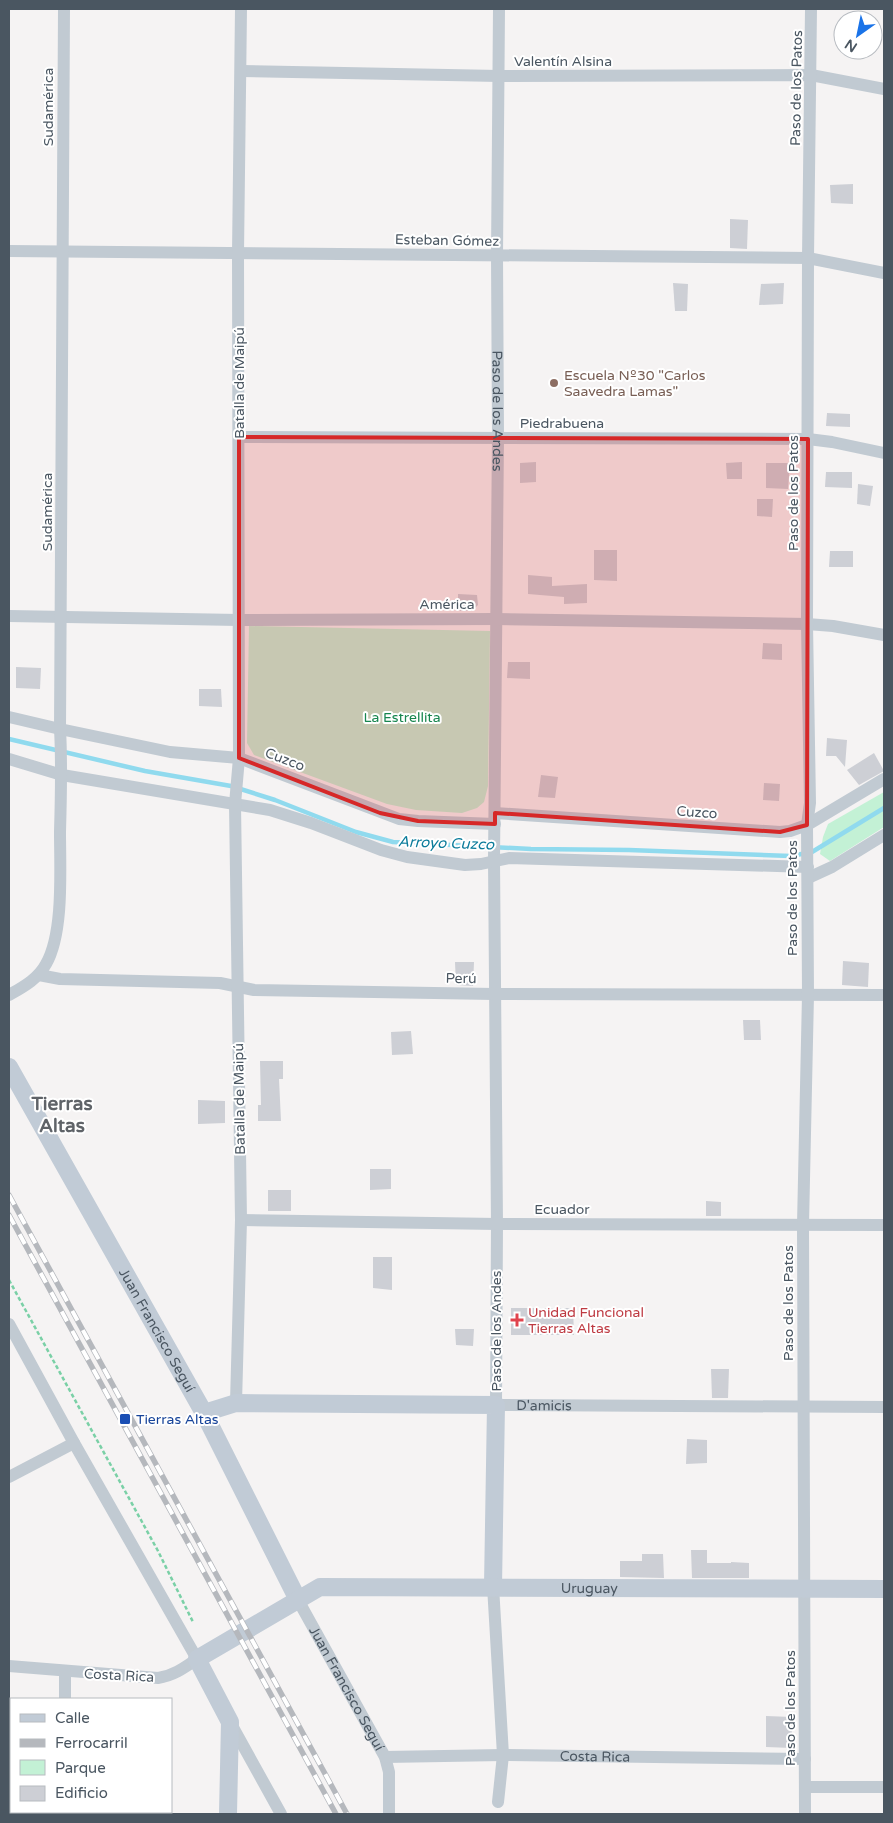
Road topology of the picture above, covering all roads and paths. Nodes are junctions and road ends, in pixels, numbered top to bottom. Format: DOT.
graph roads {
  1 [pos="64,9"];
  2 [pos="241,9"];
  3 [pos="499,9"];
  4 [pos="811,9"];
  5 [pos="241,71"];
  6 [pos="811,75"];
  7 [pos="499,76"];
  8 [pos="884,90"];
  9 [pos="9,251"];
  10 [pos="62,252"];
  11 [pos="238,253"];
  12 [pos="497,255"];
  13 [pos="808,258"];
  14 [pos="884,273"];
  15 [pos="239,437"];
  16 [pos="498,437"];
  17 [pos="808,439"];
  18 [pos="884,453"];
  19 [pos="9,616"];
  20 [pos="61,617"];
  21 [pos="496,619"];
  22 [pos="239,620"];
  23 [pos="807,624"];
  24 [pos="884,635"];
  25 [pos="9,716"];
  26 [pos="60,735"];
  27 [pos="239,758"];
  28 [pos="9,759"];
  29 [pos="62,771"];
  30 [pos="884,779"];
  31 [pos="236,800"];
  32 [pos="495,818"];
  33 [pos="807,825"];
  34 [pos="884,835"];
  35 [pos="494,851"];
  36 [pos="808,868"];
  37 [pos="39,975"];
  38 [pos="237,986"];
  39 [pos="494,994"];
  40 [pos="9,995"];
  41 [pos="808,995"];
  42 [pos="884,995"];
  43 [pos="9,1067"];
  44 [pos="240,1220"];
  45 [pos="497,1224"];
  46 [pos="803,1225"];
  47 [pos="884,1225"];
  48 [pos="9,1280"];
  49 [pos="9,1324"];
  50 [pos="236,1403"];
  51 [pos="496,1405"];
  52 [pos="884,1407"];
  53 [pos="803,1408"];
  54 [pos="204,1413"];
  55 [pos="74,1444"];
  56 [pos="9,1477"];
  57 [pos="493,1586"];
  58 [pos="805,1590"];
  59 [pos="884,1590"];
  60 [pos="298,1600"];
  61 [pos="195,1626"];
  62 [pos="197,1659"];
  63 [pos="9,1666"];
  64 [pos="65,1672"];
  65 [pos="65,1698"];
  66 [pos="230,1722"];
  67 [pos="502,1755"];
  68 [pos="385,1756"];
  69 [pos="805,1758"];
  70 [pos="884,1787"];
  71 [pos="805,1788"];
  72 [pos="498,1802"];
  73 [pos="228,1814"];
  74 [pos="281,1814"];
  75 [pos="389,1814"];
  76 [pos="805,1814"];
  1 -- 10 [label="street, Sudamérica"];
  2 -- 5 [label="street, Batalla de Maipú"];
  3 -- 7 [label="street, Paso de los Andes"];
  4 -- 6 [label="street, Paso de los Patos"];
  5 -- 7 [label="street, Valentín Alsina"];
  5 -- 11 [label="street, Batalla de Maipú"];
  6 -- 7 [label="street, Valentín Alsina"];
  6 -- 8 [label="street, Valentín Alsina"];
  6 -- 13 [label="street, Paso de los Patos"];
  7 -- 12 [label="street, Paso de los Andes"];
  9 -- 10 [label="street, Esteban Gómez"];
  10 -- 11 [label="street, Esteban Gómez"];
  10 -- 20 [label="street, Sudamérica"];
  11 -- 12 [label="street, Esteban Gómez"];
  11 -- 15 [label="street, Batalla de Maipú"];
  12 -- 13 [label="street, Esteban Gómez"];
  12 -- 16 [label="street, Paso de los Andes"];
  13 -- 14 [label="street, Esteban Gómez"];
  13 -- 17 [label="street, Paso de los Patos"];
  15 -- 16 [label="street, Piedrabuena"];
  15 -- 22 [label="street, Batalla de Maipú"];
  16 -- 17 [label="street, Piedrabuena"];
  16 -- 21 [label="street, Paso de los Andes"];
  17 -- 18 [label="street, Piedrabuena"];
  17 -- 23 [label="street, Paso de los Patos"];
  19 -- 20 [label="street, América"];
  20 -- 22 [label="street, América"];
  20 -- 26 [label="street, Sudamérica"];
  21 -- 22 [label="street, América"];
  21 -- 23 [label="street, América"];
  21 -- 32 [label="street, Paso de los Andes"];
  22 -- 27 [label="street, Batalla de Maipú"];
  23 -- 24 [label="street, América"];
  23 -- 33 [label="street, Paso de los Patos"];
  25 -- 26 [label="street, Cuzco"];
  26 -- 27 [label="street, Cuzco"];
  26 -- 29 [label="street, Sudamérica"];
  27 -- 31 [label="street, Batalla de Maipú"];
  27 -- 32 [label="street, Cuzco"];
  28 -- 29 [label="street"];
  29 -- 31 [label="street"];
  29 -- 37 [label="street, Sudamérica"];
  30 -- 33 [label="street, Cuzco"];
  31 -- 35 [label="street"];
  31 -- 38 [label="street, Batalla de Maipú"];
  32 -- 33 [label="street, Cuzco"];
  32 -- 35 [label="street, Paso de los Andes"];
  33 -- 36 [label="street, Paso de los Patos"];
  34 -- 36 [label="street"];
  35 -- 36 [label="street"];
  35 -- 39 [label="street, Paso de los Andes"];
  36 -- 41 [label="street, Paso de los Patos"];
  37 -- 38 [label="street, Perú"];
  37 -- 40 [label="street, Sudamérica"];
  38 -- 39 [label="street, Perú"];
  38 -- 44 [label="street, Batalla de Maipú"];
  39 -- 41 [label="street, Perú"];
  39 -- 45 [label="street, Paso de los Andes"];
  41 -- 42 [label="street, Perú"];
  41 -- 46 [label="street, Paso de los Patos"];
  43 -- 54 [label="street, Juan Francisco Seguí"];
  44 -- 45 [label="street, Ecuador"];
  44 -- 50 [label="street, Batalla de Maipú"];
  45 -- 46 [label="street, Ecuador"];
  45 -- 51 [label="street, Paso de los Andes"];
  46 -- 47 [label="street, Ecuador"];
  46 -- 53 [label="street, Paso de los Patos"];
  48 -- 61 [label="path"];
  49 -- 55 [label="street"];
  50 -- 51 [label="street, D'amicis"];
  50 -- 54 [label="street, D'amicis"];
  51 -- 53 [label="street, D'amicis"];
  51 -- 57 [label="street, Paso de los Andes"];
  52 -- 53 [label="street, D'amicis"];
  53 -- 58 [label="street, Paso de los Patos"];
  54 -- 60 [label="street, Juan Francisco Seguí"];
  55 -- 56 [label="street"];
  55 -- 62 [label="street"];
  57 -- 58 [label="street, Uruguay"];
  57 -- 60 [label="street, Uruguay"];
  57 -- 67 [label="street, Paso de los Andes"];
  58 -- 59 [label="street, Uruguay"];
  58 -- 69 [label="street, Paso de los Patos"];
  60 -- 62 [label="street, Costa Rica"];
  60 -- 68 [label="street, Juan Francisco Seguí"];
  62 -- 64 [label="street, Costa Rica"];
  62 -- 66 [label="street"];
  63 -- 64 [label="street, Costa Rica"];
  64 -- 65 [label="street"];
  66 -- 73 [label="street"];
  66 -- 74 [label="street"];
  67 -- 68 [label="street, Costa Rica"];
  67 -- 69 [label="street, Costa Rica"];
  67 -- 72 [label="street, Paso de los Andes"];
  68 -- 75 [label="street, Juan Francisco Seguí"];
  69 -- 71 [label="street, Paso de los Patos"];
  70 -- 71 [label="street"];
  71 -- 76 [label="street, Paso de los Patos"];
}
